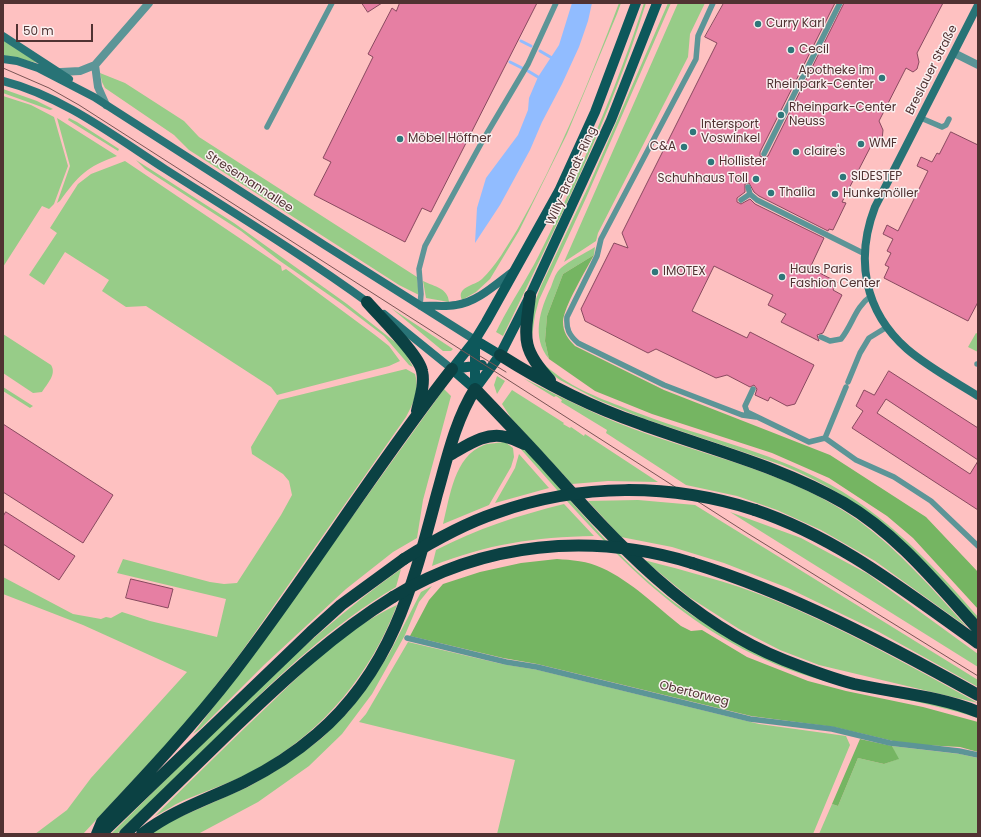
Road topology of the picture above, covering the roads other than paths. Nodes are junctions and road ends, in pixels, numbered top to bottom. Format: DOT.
graph roads {
  1 [pos="149,3"];
  2 [pos="332,3"];
  3 [pos="556,3"];
  4 [pos="636,3"];
  5 [pos="657,3"];
  6 [pos="713,3"];
  7 [pos="840,3"];
  8 [pos="978,5"];
  9 [pos="3,36"];
  10 [pos="954,53"];
  11 [pos="3,59"];
  12 [pos="95,65"];
  13 [pos="978,65"];
  14 [pos="61,72"];
  15 [pos="3,81"];
  16 [pos="94,97"];
  17 [pos="106,105"];
  18 [pos="921,118"];
  19 [pos="949,119"];
  20 [pos="267,127"];
  21 [pos="764,154"];
  22 [pos="748,187"];
  23 [pos="750,194"];
  24 [pos="741,200"];
  25 [pos="864,253"];
  26 [pos="517,268"];
  27 [pos="530,296"];
  28 [pos="871,296"];
  29 [pos="367,302"];
  30 [pos="420,306"];
  31 [pos="887,327"];
  32 [pos="821,337"];
  33 [pos="476,340"];
  34 [pos="497,359"];
  35 [pos="475,366"];
  36 [pos="452,369"];
  37 [pos="475,389"];
  38 [pos="559,389"];
  39 [pos="753,389"];
  40 [pos="978,396"];
  41 [pos="756,417"];
  42 [pos="414,419"];
  43 [pos="825,438"];
  44 [pos="528,445"];
  45 [pos="448,456"];
  46 [pos="978,546"];
  47 [pos="978,629"];
  48 [pos="407,638"];
  49 [pos="978,643"];
  50 [pos="978,695"];
  51 [pos="978,712"];
  52 [pos="978,755"];
  53 [pos="97,834"];
  54 [pos="101,834"];
  55 [pos="125,834"];
  56 [pos="142,834"];
  1 -- 12 [label="street"];
  2 -- 20 [label="lane"];
  3 -- 30 [label="lane"];
  4 -- 26 [label="main road, Willy-Brandt-Ring"];
  5 -- 27 [label="main road, Willy-Brandt-Ring"];
  6 -- 41 [label="lane"];
  7 -- 21 [label="lane"];
  8 -- 10 [label="main road, Breslauer Straße"];
  9 -- 14 [label="main road"];
  10 -- 13 [label="street"];
  10 -- 18 [label="main road, Breslauer Straße"];
  11 -- 16 [label="main road, Stresemannallee"];
  12 -- 14 [label="street"];
  12 -- 17 [label="street"];
  14 -- 16 [label="main road"];
  15 -- 29 [label="main road"];
  16 -- 17 [label="main road, Stresemannallee"];
  17 -- 30 [label="main road, Stresemannallee"];
  18 -- 19 [label="lane"];
  18 -- 25 [label="main road, Breslauer Straße"];
  22 -- 23 [label="lane"];
  23 -- 24 [label="lane"];
  23 -- 25 [label="lane"];
  25 -- 28 [label="main road, Breslauer Straße"];
  26 -- 30 [label="main road"];
  26 -- 33 [label="main road, Willy-Brandt-Ring"];
  27 -- 34 [label="main road, Willy-Brandt-Ring"];
  27 -- 38 [label="highway"];
  28 -- 31 [label="main road, Breslauer Straße"];
  28 -- 32 [label="lane"];
  29 -- 36 [label="main road"];
  29 -- 42 [label="highway"];
  30 -- 33 [label="main road, Stresemannallee"];
  31 -- 40 [label="main road, Breslauer Straße"];
  31 -- 43 [label="lane"];
  33 -- 34 [label="main road, Stresemannallee"];
  33 -- 35 [label="main road"];
  33 -- 36 [label="main road, Willy-Brandt-Ring"];
  34 -- 35 [label="main road"];
  34 -- 37 [label="main road, Willy-Brandt-Ring"];
  34 -- 38 [label="highway"];
  35 -- 36 [label="main road"];
  35 -- 37 [label="main road"];
  36 -- 37 [label="main road"];
  36 -- 42 [label="highway"];
  37 -- 44 [label="highway"];
  37 -- 45 [label="highway"];
  38 -- 47 [label="highway"];
  39 -- 41 [label="lane"];
  41 -- 43 [label="lane"];
  42 -- 53 [label="highway"];
  43 -- 46 [label="lane"];
  44 -- 45 [label="highway"];
  44 -- 51 [label="highway"];
  45 -- 56 [label="highway"];
  48 -- 52 [label="lane, Obertorweg"];
  49 -- 54 [label="highway, bridge"];
  50 -- 55 [label="highway, bridge"];
}
